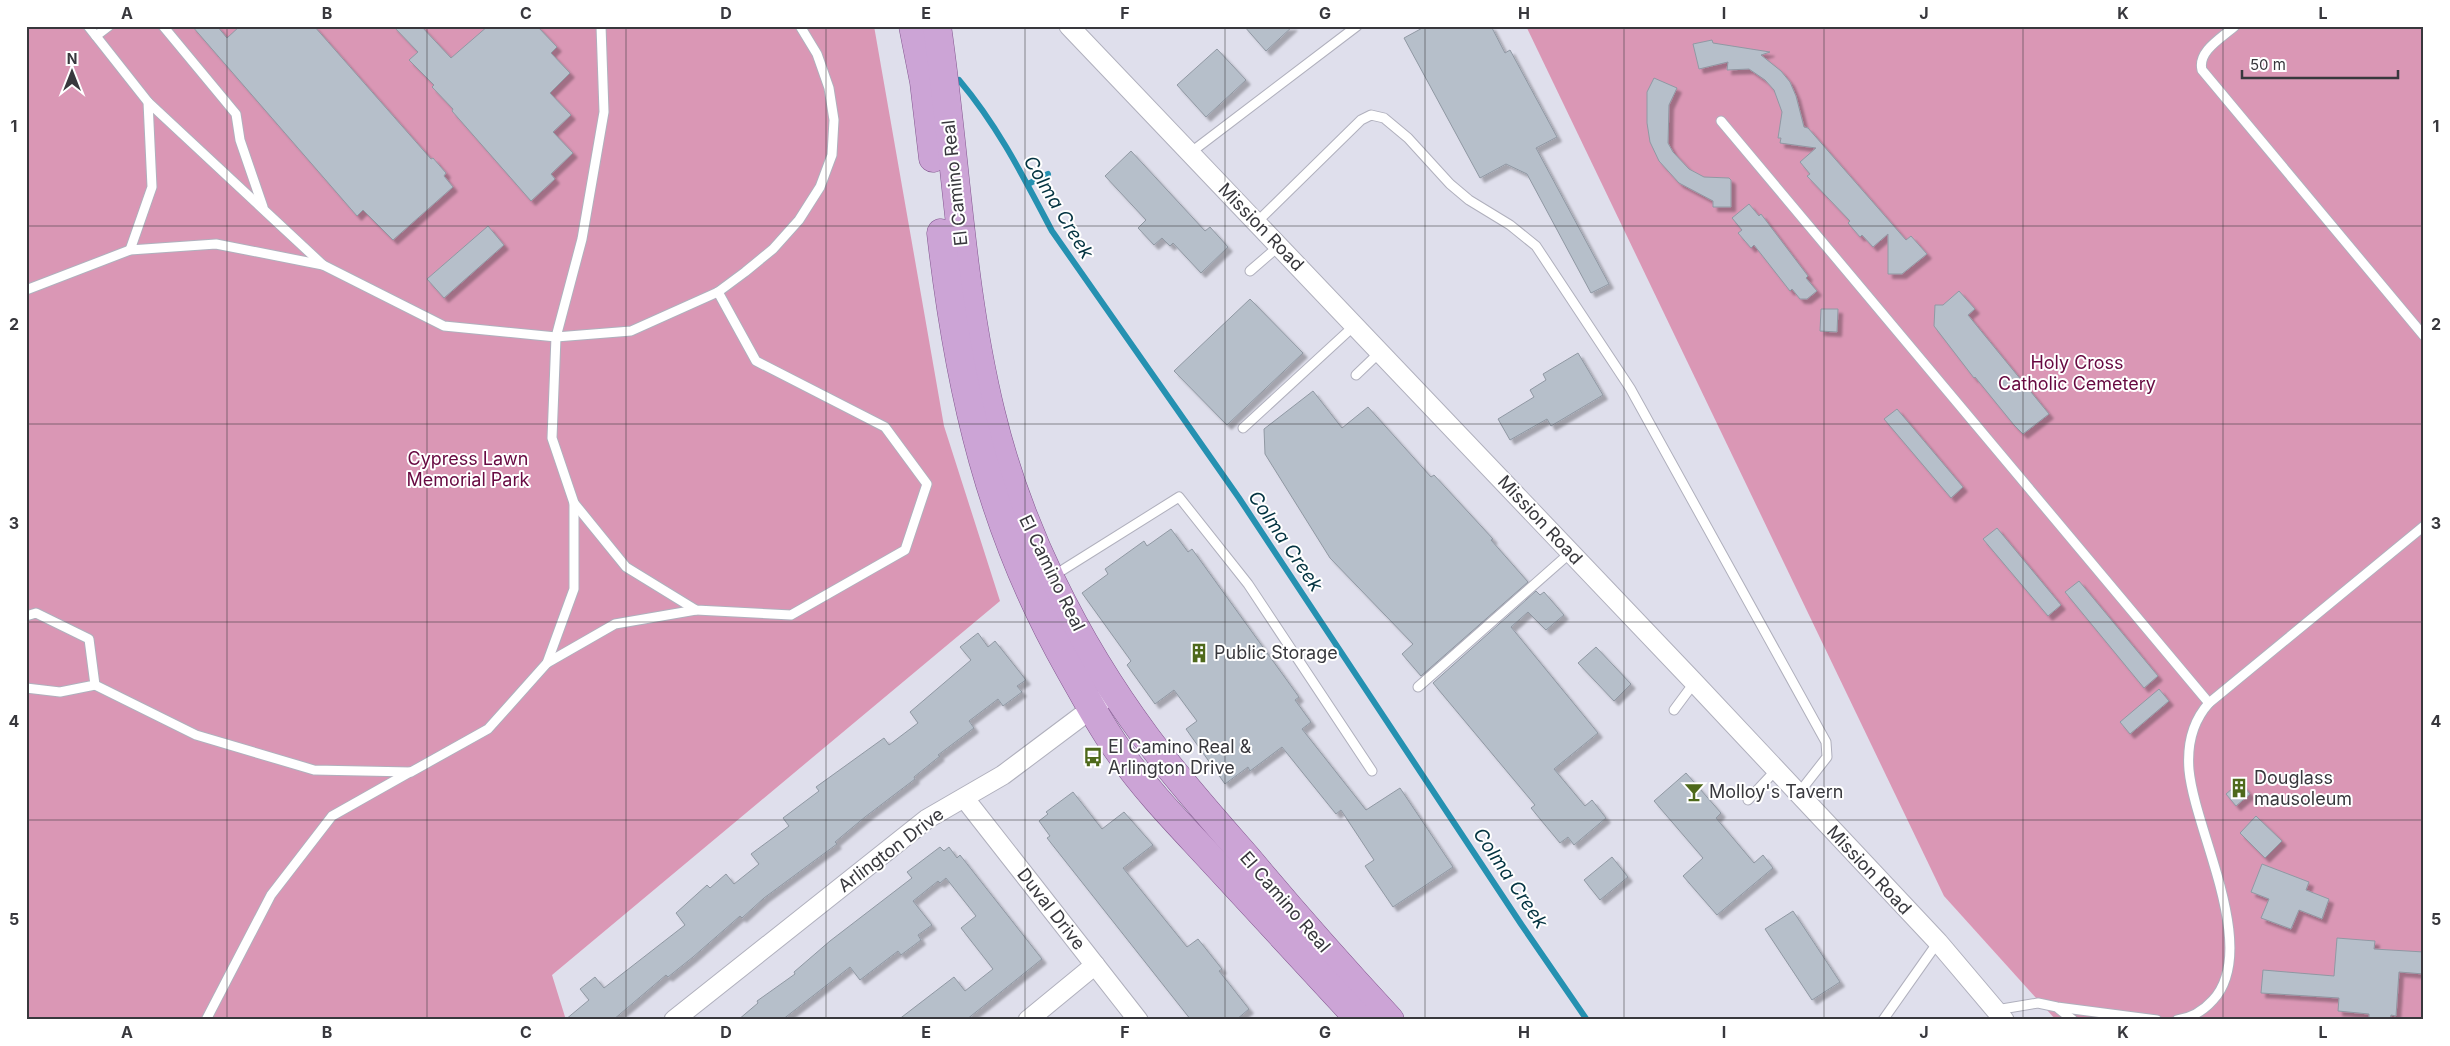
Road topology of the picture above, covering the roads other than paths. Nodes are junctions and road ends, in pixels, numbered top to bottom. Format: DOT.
graph roads {
  1 [pos="88,26"];
  2 [pos="108,26"];
  3 [pos="162,26"];
  4 [pos="601,26"];
  5 [pos="800,26"];
  6 [pos="1069,26"];
  7 [pos="1357,26"];
  8 [pos="2236,26"];
  9 [pos="932,27"];
  10 [pos="96,36"];
  11 [pos="148,102"];
  12 [pos="1721,121"];
  13 [pos="1190,153"];
  14 [pos="264,210"];
  15 [pos="1257,222"];
  16 [pos="1279,246"];
  17 [pos="130,250"];
  18 [pos="323,265"];
  19 [pos="1250,271"];
  20 [pos="26,290"];
  21 [pos="718,292"];
  22 [pos="1354,325"];
  23 [pos="2424,336"];
  24 [pos="556,338"];
  25 [pos="1380,352"];
  26 [pos="1356,375"];
  27 [pos="1243,428"];
  28 [pos="574,503"];
  29 [pos="2424,526"];
  30 [pos="1570,553"];
  31 [pos="1050,578"];
  32 [pos="696,610"];
  33 [pos="26,616"];
  34 [pos="547,663"];
  35 [pos="1694,683"];
  36 [pos="95,685"];
  37 [pos="1418,687"];
  38 [pos="26,688"];
  39 [pos="1115,691"];
  40 [pos="2209,703"];
  41 [pos="1091,709"];
  42 [pos="1674,710"];
  43 [pos="1372,770"];
  44 [pos="1775,771"];
  45 [pos="410,772"];
  46 [pos="1797,794"];
  47 [pos="965,799"];
  48 [pos="1748,800"];
  49 [pos="1938,942"];
  50 [pos="1095,965"];
  51 [pos="2056,1007"];
  52 [pos="2000,1015"];
  53 [pos="206,1020"];
  54 [pos="674,1020"];
  55 [pos="1028,1020"];
  56 [pos="1138,1020"];
  57 [pos="1360,1020"];
  58 [pos="1390,1020"];
  59 [pos="1883,1020"];
  60 [pos="2074,1020"];
  61 [pos="2157,1020"];
  62 [pos="2177,1020"];
  1 -- 10 [label="lane"];
  2 -- 10 [label="lane"];
  3 -- 14 [label="lane"];
  4 -- 24 [label="lane"];
  5 -- 21 [label="lane"];
  6 -- 13 [label="street, Mission Road"];
  7 -- 13 [label="lane"];
  8 -- 23 [label="lane"];
  9 -- 31 [label="main road, El Camino Real"];
  9 -- 41 [label="main road, El Camino Real"];
  10 -- 11 [label="lane"];
  11 -- 14 [label="lane"];
  11 -- 17 [label="lane"];
  12 -- 40 [label="lane"];
  13 -- 15 [label="street, Mission Road"];
  14 -- 18 [label="lane"];
  15 -- 16 [label="street, Mission Road"];
  15 -- 46 [label="lane"];
  16 -- 19 [label="lane"];
  16 -- 22 [label="street, Mission Road"];
  17 -- 18 [label="lane"];
  17 -- 20 [label="lane"];
  18 -- 24 [label="lane"];
  21 -- 24 [label="lane"];
  21 -- 32 [label="lane"];
  22 -- 25 [label="street, Mission Road"];
  22 -- 27 [label="lane"];
  24 -- 28 [label="lane"];
  25 -- 26 [label="lane"];
  25 -- 30 [label="street, Mission Road"];
  28 -- 32 [label="lane"];
  28 -- 34 [label="lane"];
  29 -- 40 [label="lane"];
  30 -- 35 [label="street, Mission Road"];
  30 -- 37 [label="lane"];
  31 -- 39 [label="main road, El Camino Real"];
  31 -- 43 [label="lane"];
  32 -- 34 [label="lane"];
  33 -- 36 [label="lane"];
  34 -- 45 [label="lane"];
  35 -- 42 [label="lane"];
  35 -- 44 [label="street, Mission Road"];
  36 -- 38 [label="lane"];
  36 -- 45 [label="lane"];
  39 -- 41 [label="street, Arlington Drive"];
  39 -- 58 [label="main road, El Camino Real"];
  40 -- 62 [label="lane"];
  41 -- 47 [label="street, Arlington Drive"];
  41 -- 57 [label="main road, El Camino Real"];
  44 -- 46 [label="street, Mission Road"];
  44 -- 48 [label="lane"];
  45 -- 53 [label="lane"];
  46 -- 49 [label="street, Mission Road"];
  47 -- 50 [label="street, Duval Drive"];
  47 -- 54 [label="street, Arlington Drive"];
  49 -- 52 [label="street, Mission Road"];
  49 -- 59 [label="lane"];
  50 -- 55 [label="street"];
  50 -- 56 [label="street, Duval Drive"];
  51 -- 52 [label="lane"];
  51 -- 60 [label="lane"];
  51 -- 61 [label="lane"];
}
